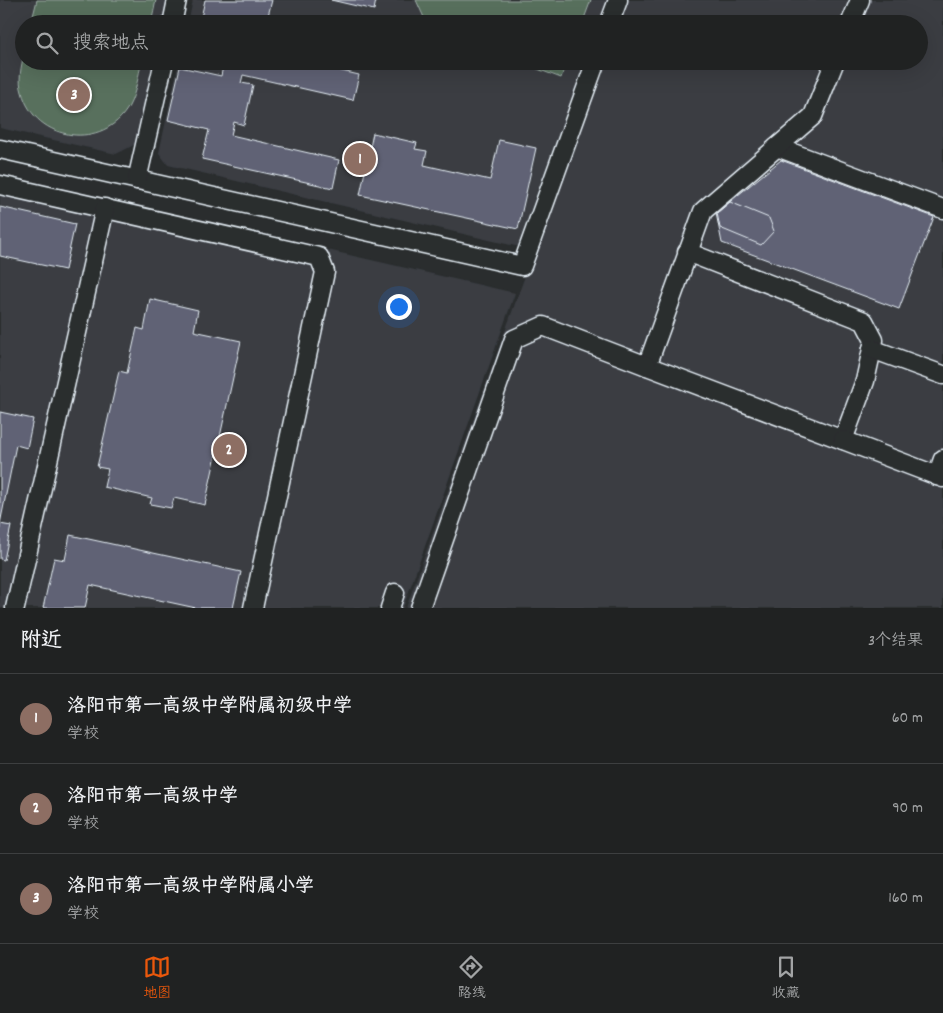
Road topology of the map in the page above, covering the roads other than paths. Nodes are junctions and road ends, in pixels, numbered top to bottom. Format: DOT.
graph roads {
  1 [pos="177,0"];
  2 [pos="618,0"];
  3 [pos="860,0"];
  4 [pos="174,15"];
  5 [pos="612,15"];
  6 [pos="854,15"];
  7 [pos="162,70"];
  8 [pos="593,70"];
  9 [pos="831,70"];
  10 [pos="777,147"];
  11 [pos="0,150"];
  12 [pos="137,180"];
  13 [pos="0,185"];
  14 [pos="105,208"];
  15 [pos="943,209"];
  16 [pos="687,252"];
  17 [pos="872,349"];
  18 [pos="647,366"];
  19 [pos="943,375"];
  20 [pos="843,440"];
  21 [pos="943,459"];
  22 [pos="940,477"];
  23 [pos="15,608"];
  24 [pos="253,608"];
  25 [pos="420,608"];
  1 -- 4 [label="lane"];
  2 -- 5 [label="lane"];
  3 -- 6 [label="lane"];
  7 -- 12 [label="lane"];
  8 -- 12 [label="lane"];
  9 -- 10 [label="lane"];
  10 -- 15 [label="lane"];
  10 -- 16 [label="lane"];
  11 -- 12 [label="lane"];
  13 -- 14 [label="lane"];
  14 -- 23 [label="lane"];
  14 -- 24 [label="lane"];
  16 -- 17 [label="lane"];
  16 -- 18 [label="lane"];
  17 -- 19 [label="lane"];
  17 -- 20 [label="lane"];
  18 -- 20 [label="lane"];
  18 -- 25 [label="lane"];
  20 -- 22 [label="lane"];
  21 -- 22 [label="lane"];
}
